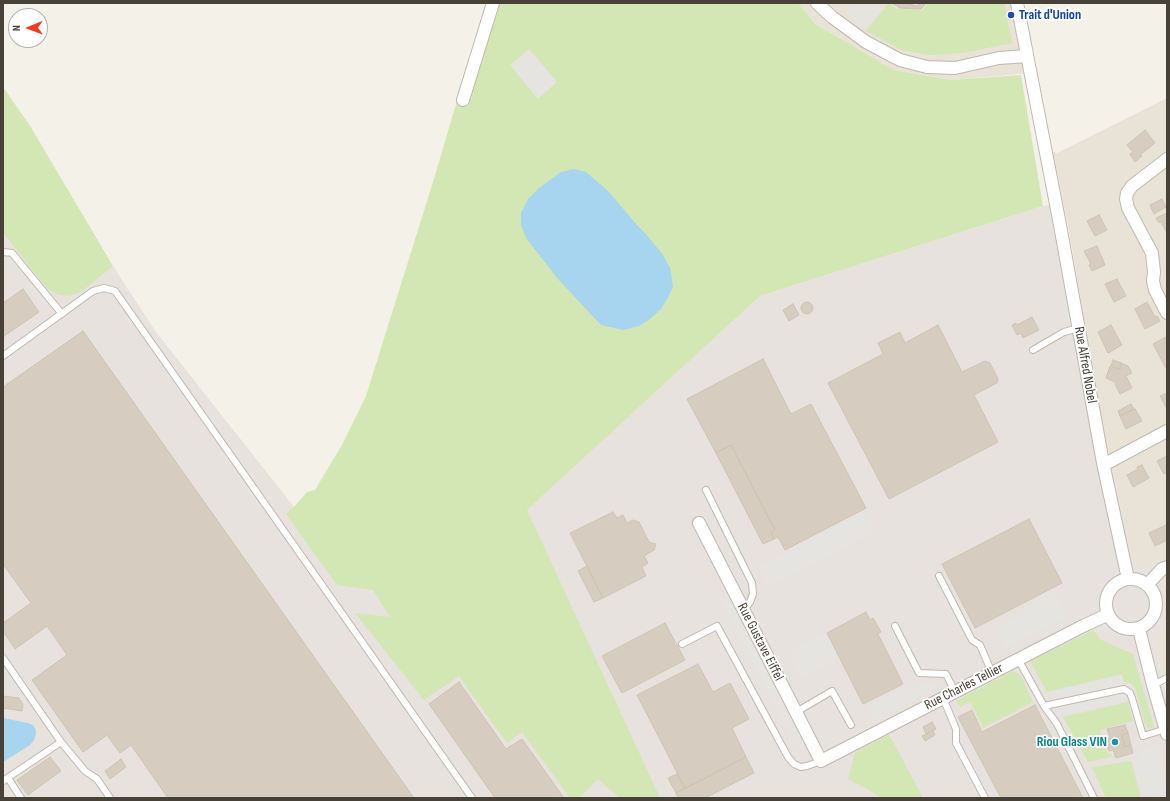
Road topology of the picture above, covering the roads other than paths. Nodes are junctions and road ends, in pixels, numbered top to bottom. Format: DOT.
graph roads {
  1 [pos="493,3"];
  2 [pos="817,3"];
  3 [pos="1017,3"];
  4 [pos="1027,56"];
  5 [pos="463,100"];
  6 [pos="1167,159"];
  7 [pos="3,252"];
  8 [pos="1167,313"];
  9 [pos="62,314"];
  10 [pos="1079,328"];
  11 [pos="1033,350"];
  12 [pos="3,356"];
  13 [pos="1167,431"];
  14 [pos="1103,463"];
  15 [pos="706,490"];
  16 [pos="699,523"];
  17 [pos="1167,567"];
  18 [pos="939,576"];
  19 [pos="1128,579"];
  20 [pos="1147,585"];
  21 [pos="744,610"];
  22 [pos="1107,615"];
  23 [pos="895,626"];
  24 [pos="1139,629"];
  25 [pos="682,644"];
  26 [pos="3,658"];
  27 [pos="1018,659"];
  28 [pos="992,673"];
  29 [pos="1167,678"];
  30 [pos="1153,685"];
  31 [pos="955,692"];
  32 [pos="943,698"];
  33 [pos="1044,706"];
  34 [pos="796,712"];
  35 [pos="851,725"];
  36 [pos="1166,731"];
  37 [pos="61,742"];
  38 [pos="821,761"];
  39 [pos="6,780"];
  40 [pos="21,798"];
  41 [pos="110,798"];
  42 [pos="472,798"];
  43 [pos="985,798"];
  44 [pos="1094,798"];
  1 -- 5 [label="street"];
  2 -- 4 [label="street"];
  3 -- 4 [label="street, Rue Alfred Nobel"];
  4 -- 10 [label="street, Rue Alfred Nobel"];
  6 -- 8 [label="street"];
  7 -- 9 [label="lane"];
  9 -- 12 [label="lane"];
  9 -- 42 [label="lane"];
  10 -- 11 [label="lane"];
  10 -- 14 [label="street, Rue Alfred Nobel"];
  13 -- 14 [label="street"];
  14 -- 19 [label="street, Rue Alfred Nobel"];
  15 -- 21 [label="lane"];
  16 -- 21 [label="street, Rue Gustave Eiffel"];
  17 -- 20 [label="street"];
  18 -- 28 [label="lane"];
  19 -- 20 [label="street"];
  19 -- 22 [label="street"];
  20 -- 24 [label="street"];
  21 -- 34 [label="street, Rue Gustave Eiffel"];
  22 -- 24 [label="street"];
  22 -- 27 [label="street, Rue Charles Tellier"];
  23 -- 31 [label="lane"];
  24 -- 30 [label="street"];
  25 -- 38 [label="lane"];
  26 -- 37 [label="lane"];
  27 -- 28 [label="street, Rue Charles Tellier"];
  27 -- 33 [label="lane"];
  28 -- 31 [label="street, Rue Charles Tellier"];
  29 -- 30 [label="lane"];
  30 -- 36 [label="street"];
  31 -- 32 [label="street, Rue Charles Tellier"];
  32 -- 38 [label="street, Rue Charles Tellier"];
  32 -- 43 [label="lane"];
  33 -- 36 [label="lane"];
  33 -- 44 [label="lane"];
  34 -- 35 [label="lane"];
  34 -- 38 [label="street, Rue Gustave Eiffel"];
  37 -- 39 [label="lane"];
  37 -- 41 [label="lane"];
  39 -- 40 [label="lane"];
}
